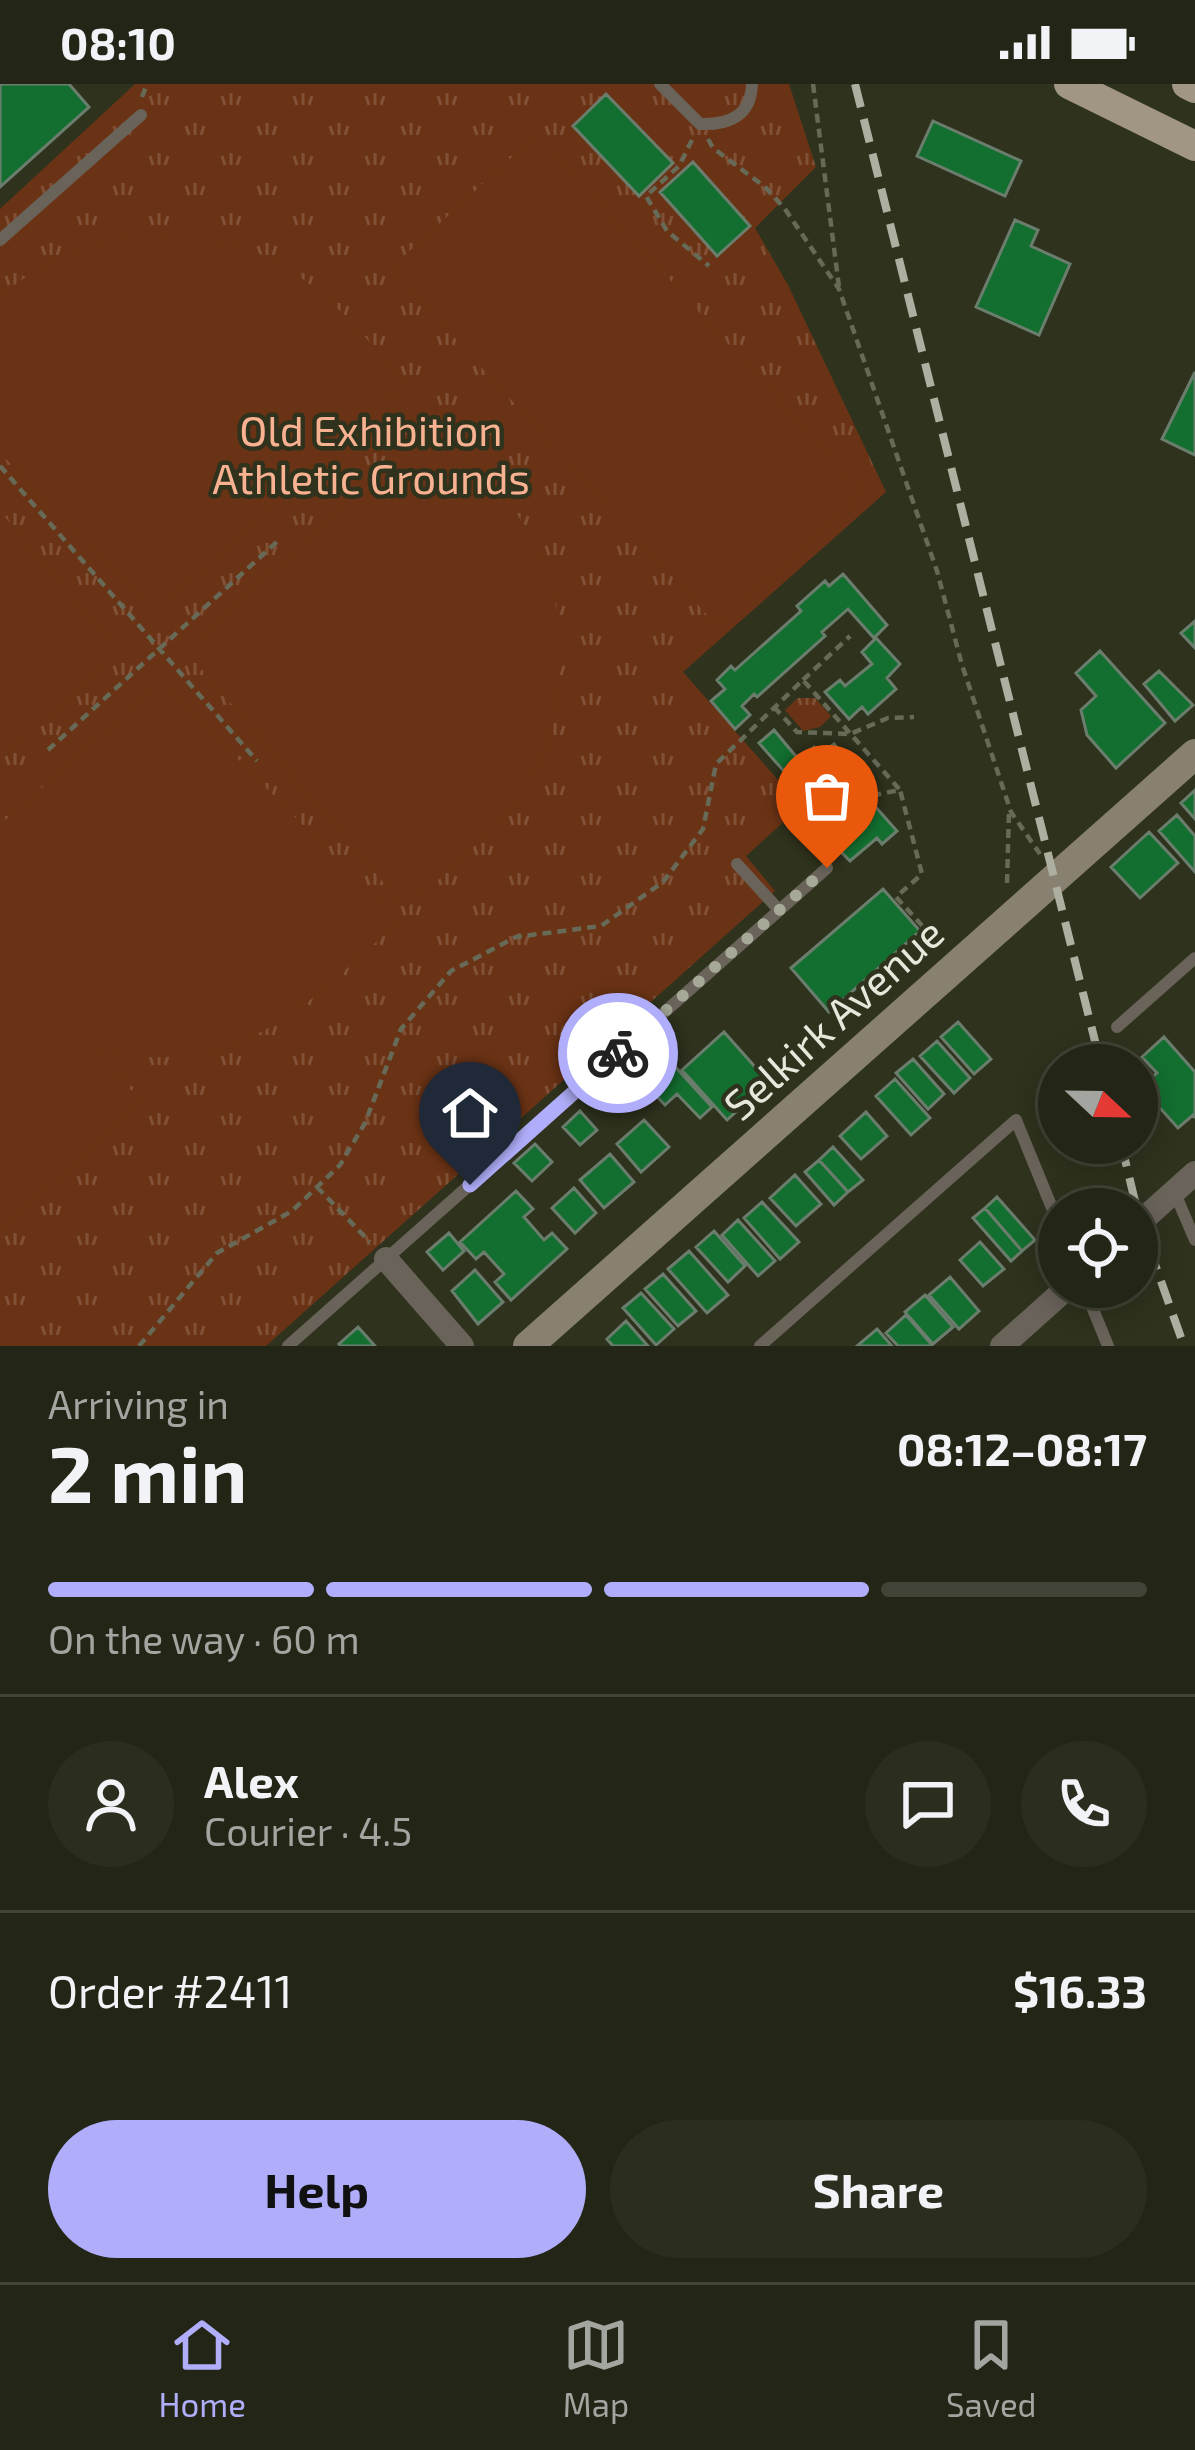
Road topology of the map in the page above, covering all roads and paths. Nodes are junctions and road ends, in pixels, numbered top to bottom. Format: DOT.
graph roads {
  1 [pos="659,84"];
  2 [pos="752,84"];
  3 [pos="813,84"];
  4 [pos="1074,85"];
  5 [pos="141,115"];
  6 [pos="700,124"];
  7 [pos="1195,146"];
  8 [pos="0,240"];
  9 [pos="709,266"];
  10 [pos="839,289"];
  11 [pos="0,466"];
  12 [pos="279,540"];
  13 [pos="850,636"];
  14 [pos="163,650"];
  15 [pos="803,680"];
  16 [pos="774,707"];
  17 [pos="914,717"];
  18 [pos="850,734"];
  19 [pos="48,750"];
  20 [pos="1195,754"];
  21 [pos="257,761"];
  22 [pos="900,790"];
  23 [pos="1009,805"];
  24 [pos="784,813"];
  25 [pos="1040,854"];
  26 [pos="737,864"];
  27 [pos="827,868"];
  28 [pos="1007,884"];
  29 [pos="779,910"];
  30 [pos="939,944"];
  31 [pos="1195,958"];
  32 [pos="1117,1028"];
  33 [pos="1195,1174"];
  34 [pos="317,1187"];
  35 [pos="1044,1188"];
  36 [pos="1174,1191"];
  37 [pos="1158,1206"];
  38 [pos="1195,1240"];
  39 [pos="386,1259"];
  40 [pos="1045,1308"];
  41 [pos="1093,1308"];
  42 [pos="140,1346"];
  43 [pos="288,1346"];
  44 [pos="462,1346"];
  45 [pos="528,1346"];
  46 [pos="760,1346"];
  47 [pos="1002,1346"];
  48 [pos="1108,1346"];
  1 -- 6 [label="lane"];
  2 -- 6 [label="lane"];
  3 -- 10 [label="path"];
  4 -- 7 [label="main road"];
  5 -- 8 [label="lane"];
  6 -- 9 [label="path"];
  6 -- 10 [label="path"];
  10 -- 23 [label="path"];
  11 -- 14 [label="path"];
  12 -- 14 [label="path"];
  13 -- 15 [label="path"];
  14 -- 19 [label="path"];
  14 -- 21 [label="path"];
  15 -- 16 [label="path"];
  15 -- 18 [label="path"];
  16 -- 18 [label="path"];
  16 -- 34 [label="path"];
  17 -- 18 [label="path"];
  18 -- 22 [label="path"];
  20 -- 45 [label="main road, Selkirk Avenue"];
  22 -- 24 [label="path"];
  22 -- 30 [label="path"];
  23 -- 25 [label="path"];
  23 -- 28 [label="path"];
  26 -- 29 [label="lane"];
  27 -- 29 [label="lane"];
  29 -- 39 [label="lane"];
  31 -- 32 [label="lane"];
  33 -- 36 [label="street"];
  34 -- 39 [label="path"];
  34 -- 42 [label="path"];
  35 -- 46 [label="lane"];
  36 -- 37 [label="street"];
  36 -- 38 [label="lane"];
  39 -- 43 [label="lane"];
  39 -- 44 [label="street"];
  40 -- 47 [label="street"];
  41 -- 48 [label="lane"];
}
